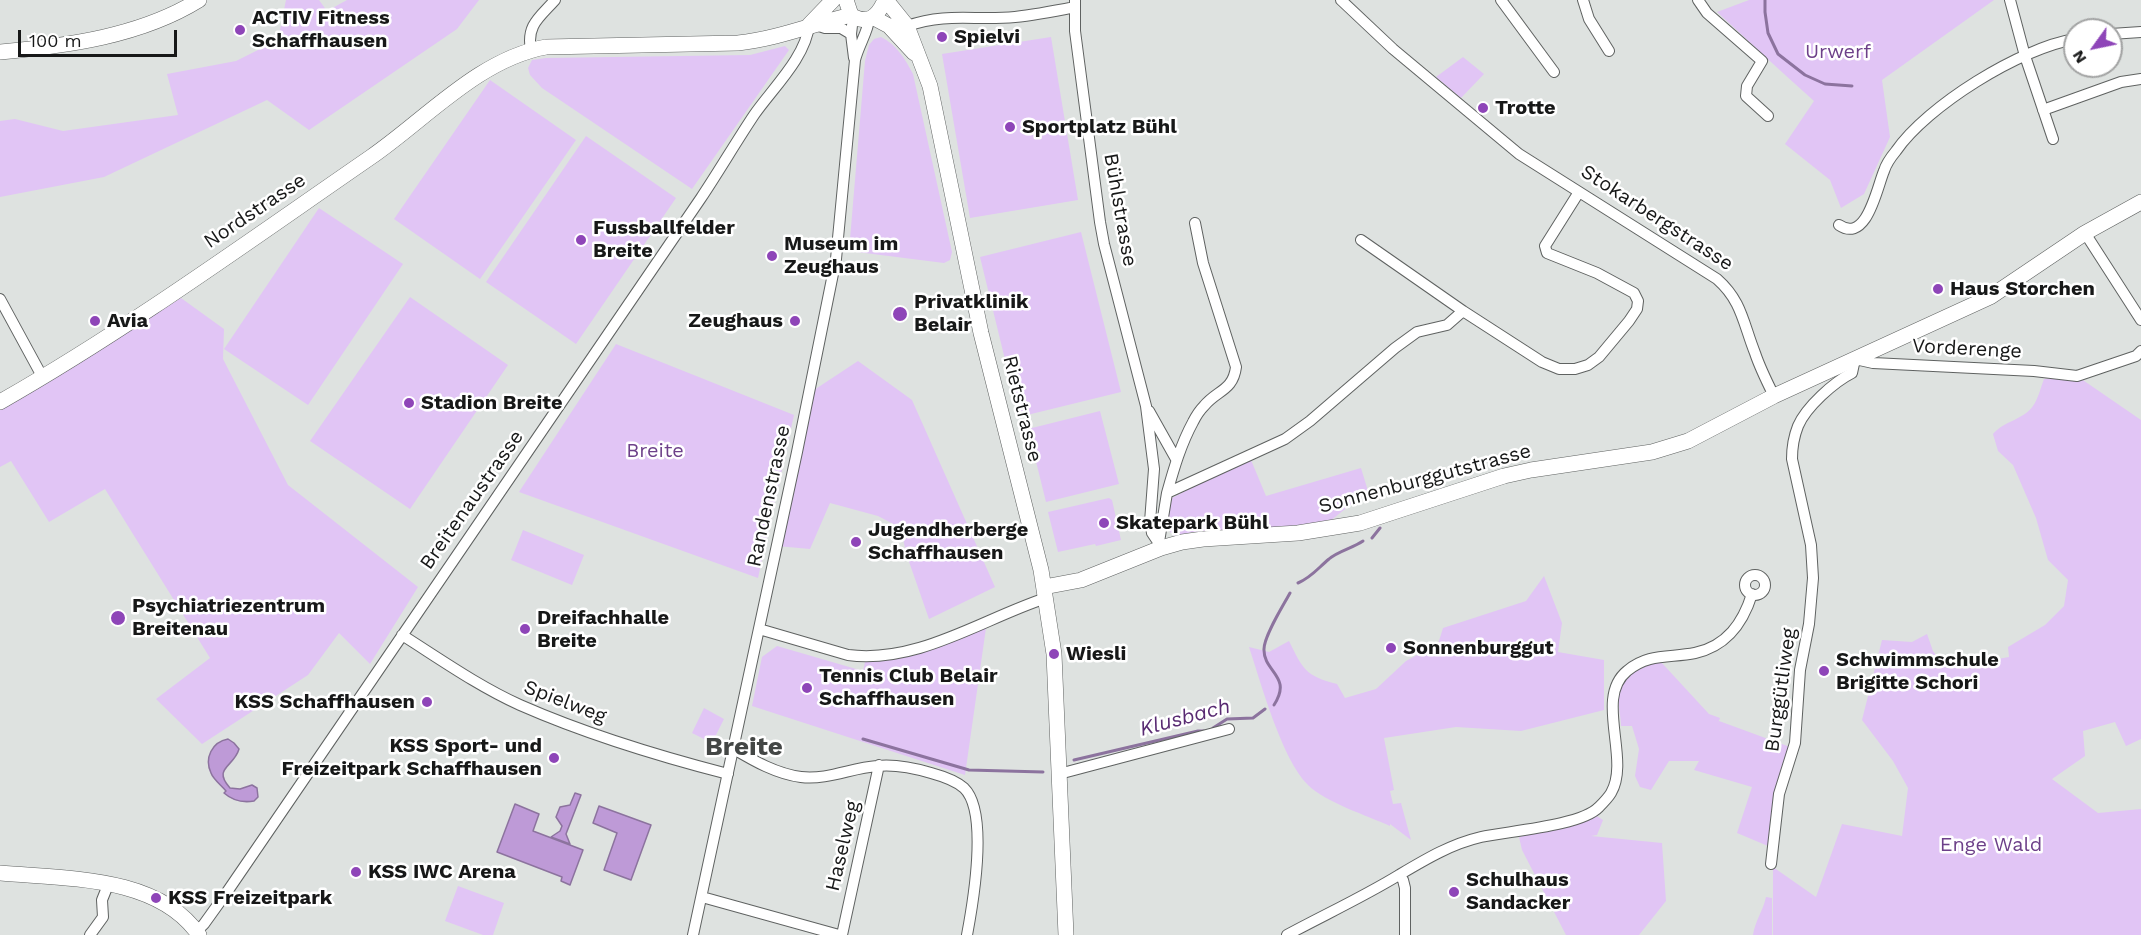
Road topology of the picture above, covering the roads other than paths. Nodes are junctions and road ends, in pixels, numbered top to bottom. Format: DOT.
graph roads {
  1 [pos="199,0"];
  2 [pos="555,0"];
  3 [pos="833,0"];
  4 [pos="846,0"];
  5 [pos="885,0"];
  6 [pos="1341,0"];
  7 [pos="1501,0"];
  8 [pos="1583,0"];
  9 [pos="1698,0"];
  10 [pos="2010,0"];
  11 [pos="1075,4"];
  12 [pos="852,16"];
  13 [pos="872,19"];
  14 [pos="812,25"];
  15 [pos="907,26"];
  16 [pos="2141,32"];
  17 [pos="2123,33"];
  18 [pos="851,34"];
  19 [pos="2063,43"];
  20 [pos="531,50"];
  21 [pos="1610,51"];
  22 [pos="0,52"];
  23 [pos="2025,56"];
  24 [pos="919,57"];
  25 [pos="855,60"];
  26 [pos="1554,72"];
  27 [pos="2141,79"];
  28 [pos="2043,111"];
  29 [pos="1768,116"];
  30 [pos="2053,139"];
  31 [pos="1579,192"];
  32 [pos="2141,202"];
  33 [pos="1195,223"];
  34 [pos="1839,225"];
  35 [pos="2085,233"];
  36 [pos="1361,240"];
  37 [pos="0,299"];
  38 [pos="1463,311"];
  39 [pos="2141,320"];
  40 [pos="2141,351"];
  41 [pos="1855,359"];
  42 [pos="43,378"];
  43 [pos="1774,396"];
  44 [pos="0,402"];
  45 [pos="1146,406"];
  46 [pos="1176,459"];
  47 [pos="1167,492"];
  48 [pos="1160,545"];
  49 [pos="1045,592"];
  50 [pos="1752,594"];
  51 [pos="759,629"];
  52 [pos="402,635"];
  53 [pos="1229,729"];
  54 [pos="734,749"];
  55 [pos="879,765"];
  56 [pos="728,774"];
  57 [pos="1059,774"];
  58 [pos="1771,864"];
  59 [pos="0,873"];
  60 [pos="1399,875"];
  61 [pos="108,885"];
  62 [pos="702,897"];
  63 [pos="198,933"];
  64 [pos="90,935"];
  65 [pos="693,935"];
  66 [pos="840,935"];
  67 [pos="967,935"];
  68 [pos="1066,935"];
  69 [pos="1287,935"];
  70 [pos="1405,935"];
  1 -- 22 [label="street"];
  2 -- 20 [label="street"];
  3 -- 14 [label="street"];
  4 -- 12 [label="street"];
  5 -- 13 [label="street"];
  5 -- 15 [label="street, Rietstrasse"];
  6 -- 31 [label="street, Stokarbergstrasse"];
  7 -- 26 [label="street"];
  8 -- 21 [label="street"];
  9 -- 29 [label="street"];
  10 -- 23 [label="street"];
  11 -- 15 [label="street, Bühlstrasse"];
  11 -- 45 [label="street, Bühlstrasse"];
  12 -- 13 [label="street"];
  12 -- 14 [label="street, Nordstrasse"];
  12 -- 18 [label="street, Randenstrasse"];
  13 -- 24 [label="street, Rietstrasse"];
  13 -- 25 [label="street, Randenstrasse"];
  14 -- 18 [label="street"];
  14 -- 20 [label="street, Nordstrasse"];
  14 -- 52 [label="street, Breitenaustrasse"];
  15 -- 24 [label="street, Rietstrasse"];
  16 -- 17 [label="street"];
  18 -- 25 [label="street, Randenstrasse"];
  19 -- 23 [label="street"];
  20 -- 42 [label="street, Nordstrasse"];
  23 -- 28 [label="street"];
  23 -- 34 [label="street"];
  24 -- 49 [label="street, Rietstrasse"];
  25 -- 51 [label="street, Randenstrasse"];
  27 -- 28 [label="street"];
  28 -- 30 [label="street"];
  31 -- 38 [label="street"];
  31 -- 43 [label="street, Stokarbergstrasse"];
  32 -- 35 [label="street"];
  33 -- 46 [label="street"];
  35 -- 39 [label="street"];
  35 -- 41 [label="street"];
  36 -- 38 [label="street"];
  37 -- 42 [label="street"];
  38 -- 47 [label="street"];
  40 -- 41 [label="street, Vorderenge"];
  41 -- 43 [label="street"];
  41 -- 58 [label="street, Burggütliweg"];
  42 -- 44 [label="street, Nordstrasse"];
  43 -- 48 [label="street, Sonnenburggutstrasse"];
  45 -- 46 [label="street, Bühlstrasse"];
  45 -- 48 [label="street, Bühlstrasse"];
  46 -- 47 [label="street"];
  47 -- 48 [label="street"];
  48 -- 49 [label="street, Sonnenburggutstrasse"];
  49 -- 51 [label="street, Sonnenburggutstrasse"];
  49 -- 57 [label="street, Rietstrasse"];
  50 -- 60 [label="street"];
  51 -- 54 [label="street, Randenstrasse"];
  52 -- 56 [label="street, Spielweg"];
  52 -- 63 [label="street, Breitenaustrasse"];
  53 -- 57 [label="street"];
  54 -- 55 [label="street"];
  54 -- 56 [label="street, Randenstrasse"];
  55 -- 66 [label="street, Haselweg"];
  55 -- 67 [label="street"];
  56 -- 62 [label="street, Randenstrasse"];
  57 -- 68 [label="street, Rietstrasse"];
  59 -- 61 [label="street"];
  60 -- 69 [label="street"];
  60 -- 70 [label="street"];
  61 -- 63 [label="street"];
  61 -- 64 [label="street"];
  62 -- 65 [label="street, Randenstrasse"];
  62 -- 66 [label="street"];
}
